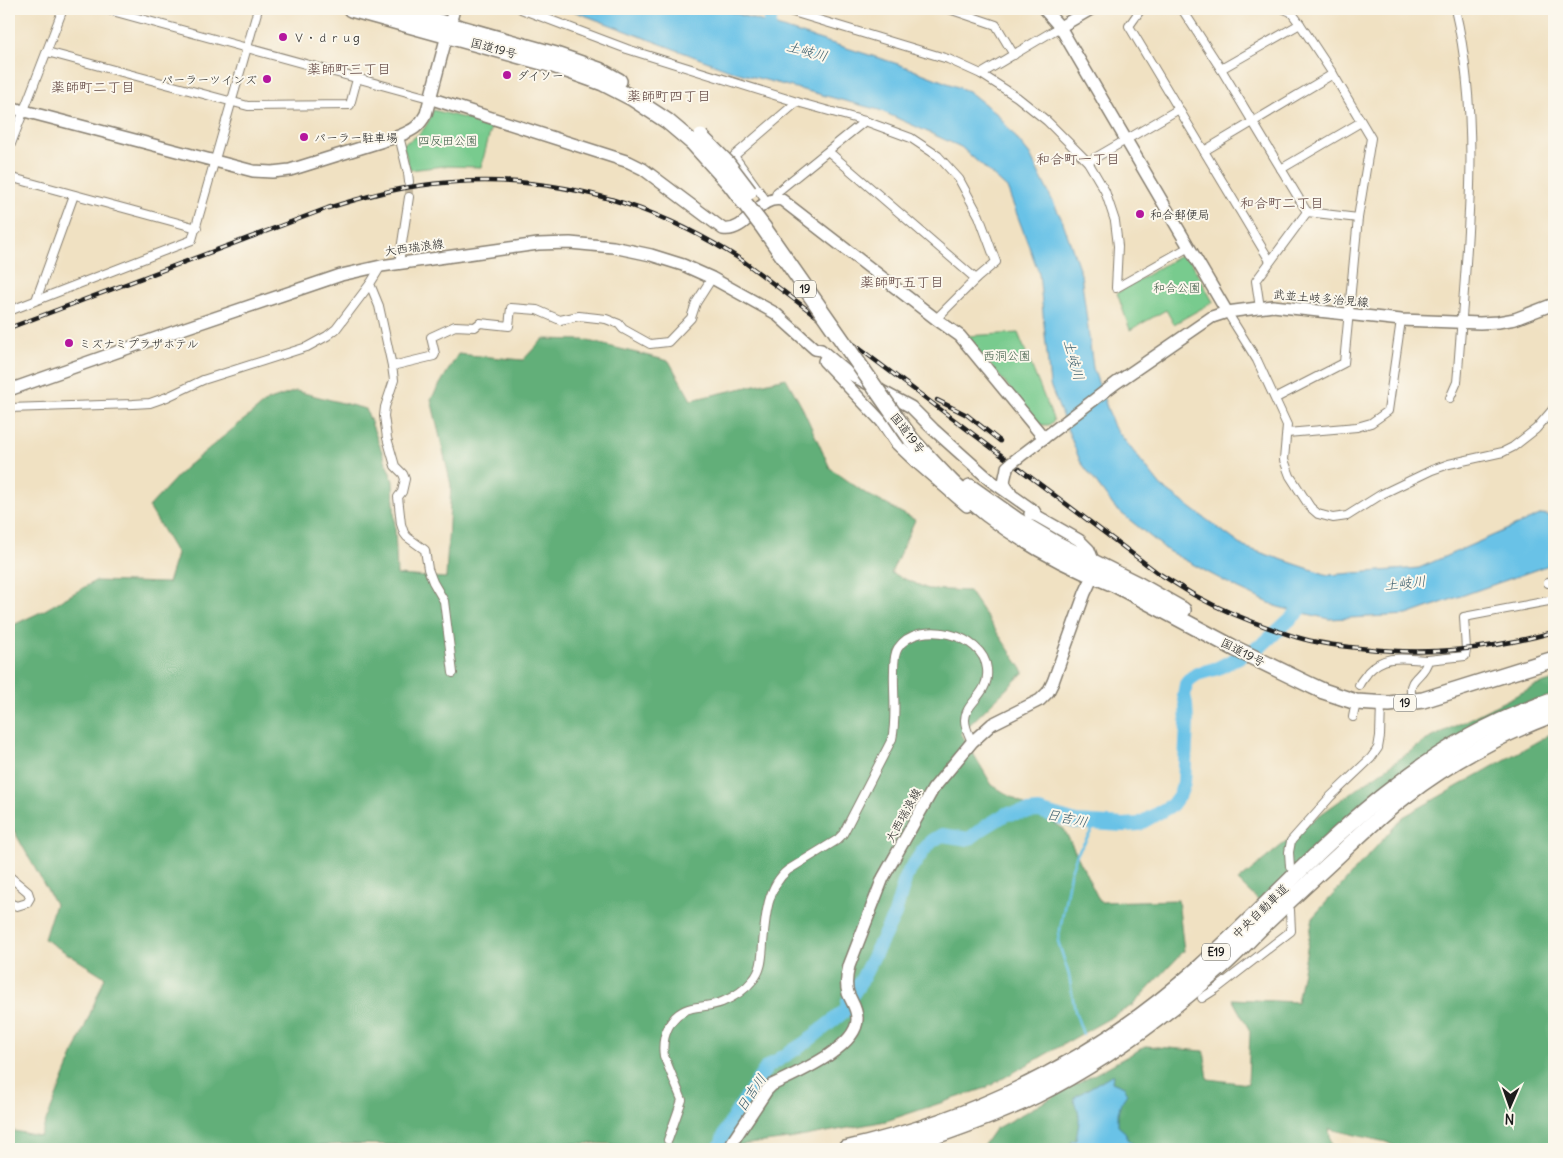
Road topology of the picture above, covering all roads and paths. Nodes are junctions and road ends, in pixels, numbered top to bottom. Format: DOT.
graph roads {
  1 [pos="64,9"];
  2 [pos="105,9"];
  3 [pos="258,9"];
  4 [pos="351,9"];
  5 [pos="393,9"];
  6 [pos="454,9"];
  7 [pos="521,9"];
  8 [pos="783,9"];
  9 [pos="949,9"];
  10 [pos="1044,9"];
  11 [pos="1091,9"];
  12 [pos="1142,9"];
  13 [pos="1182,9"];
  14 [pos="1284,9"];
  15 [pos="1457,10"];
  16 [pos="1300,24"];
  17 [pos="1060,27"];
  18 [pos="448,30"];
  19 [pos="247,48"];
  20 [pos="46,52"];
  21 [pos="1014,55"];
  22 [pos="1221,69"];
  23 [pos="981,74"];
  24 [pos="1333,74"];
  25 [pos="357,79"];
  26 [pos="429,98"];
  27 [pos="231,102"];
  28 [pos="797,102"];
  29 [pos="9,107"];
  30 [pos="1179,109"];
  31 [pos="23,111"];
  32 [pos="865,121"];
  33 [pos="1252,122"];
  34 [pos="1360,122"];
  35 [pos="398,136"];
  36 [pos="1125,140"];
  37 [pos="9,149"];
  38 [pos="1204,151"];
  39 [pos="828,152"];
  40 [pos="215,162"];
  41 [pos="1088,162"];
  42 [pos="1281,169"];
  43 [pos="9,177"];
  44 [pos="409,182"];
  45 [pos="74,195"];
  46 [pos="409,197"];
  47 [pos="771,200"];
  48 [pos="1306,212"];
  49 [pos="1358,218"];
  50 [pos="197,228"];
  51 [pos="1189,246"];
  52 [pos="1270,261"];
  53 [pos="399,263"];
  54 [pos="381,266"];
  55 [pos="712,278"];
  56 [pos="976,279"];
  57 [pos="370,284"];
  58 [pos="36,300"];
  59 [pos="1554,304"];
  60 [pos="1260,308"];
  61 [pos="9,311"];
  62 [pos="1227,312"];
  63 [pos="1350,314"];
  64 [pos="936,320"];
  65 [pos="1401,320"];
  66 [pos="1461,322"];
  67 [pos="815,349"];
  68 [pos="392,366"];
  69 [pos="9,390"];
  70 [pos="1276,398"];
  71 [pos="1450,398"];
  72 [pos="897,399"];
  73 [pos="9,408"];
  74 [pos="1554,408"];
  75 [pos="882,422"];
  76 [pos="1286,433"];
  77 [pos="914,436"];
  78 [pos="1044,438"];
  79 [pos="1008,466"];
  80 [pos="990,480"];
  81 [pos="1013,496"];
  82 [pos="1037,516"];
  83 [pos="1018,536"];
  84 [pos="1094,569"];
  85 [pos="1554,600"];
  86 [pos="1554,650"];
  87 [pos="1263,657"];
  88 [pos="1554,659"];
  89 [pos="1428,660"];
  90 [pos="453,673"];
  91 [pos="1359,685"];
  92 [pos="1411,692"];
  93 [pos="1554,700"];
  94 [pos="1381,704"];
  95 [pos="1355,707"];
  96 [pos="1554,714"];
  97 [pos="1353,717"];
  98 [pos="972,742"];
  99 [pos="1290,867"];
  100 [pos="9,876"];
  101 [pos="9,903"];
  102 [pos="1290,910"];
  103 [pos="1202,998"];
  104 [pos="668,1140"];
  105 [pos="730,1149"];
  106 [pos="845,1149"];
  107 [pos="896,1149"];
  1 -- 20 [label="street"];
  2 -- 19 [label="street"];
  3 -- 19 [label="street"];
  4 -- 18 [label="highway, 国道19号 / 19"];
  5 -- 18 [label="highway, 国道19号 / 19"];
  6 -- 18 [label="main road"];
  7 -- 28 [label="street"];
  8 -- 23 [label="street"];
  9 -- 21 [label="street"];
  10 -- 17 [label="main road"];
  11 -- 17 [label="main road"];
  12 -- 30 [label="street"];
  13 -- 22 [label="street"];
  14 -- 16 [label="street"];
  15 -- 66 [label="street"];
  16 -- 22 [label="street"];
  16 -- 24 [label="street"];
  17 -- 21 [label="street"];
  17 -- 36 [label="main road"];
  18 -- 26 [label="main road"];
  18 -- 77 [label="highway, 国道19号 / 19, bridge"];
  19 -- 25 [label="street"];
  19 -- 27 [label="street"];
  20 -- 27 [label="street"];
  20 -- 31 [label="street"];
  21 -- 23 [label="street"];
  22 -- 33 [label="street"];
  23 -- 41 [label="street"];
  24 -- 33 [label="street"];
  24 -- 34 [label="street"];
  25 -- 26 [label="street"];
  25 -- 27 [label="street"];
  26 -- 35 [label="main road"];
  26 -- 47 [label="main road"];
  27 -- 40 [label="street"];
  28 -- 32 [label="street"];
  28 -- 47 [label="street"];
  29 -- 31 [label="main road"];
  30 -- 36 [label="street"];
  30 -- 38 [label="street"];
  31 -- 37 [label="street"];
  31 -- 40 [label="main road"];
  32 -- 39 [label="street"];
  32 -- 56 [label="street"];
  33 -- 38 [label="street"];
  33 -- 42 [label="street"];
  34 -- 42 [label="street"];
  34 -- 49 [label="street"];
  35 -- 40 [label="main road"];
  35 -- 44 [label="street"];
  36 -- 41 [label="street"];
  36 -- 51 [label="main road"];
  38 -- 52 [label="street"];
  39 -- 47 [label="street"];
  39 -- 56 [label="street"];
  40 -- 50 [label="street"];
  41 -- 51 [label="street"];
  42 -- 48 [label="street"];
  43 -- 45 [label="street"];
  45 -- 50 [label="street"];
  45 -- 58 [label="street"];
  46 -- 53 [label="street"];
  47 -- 64 [label="main road"];
  48 -- 49 [label="street"];
  48 -- 52 [label="street"];
  49 -- 63 [label="street"];
  50 -- 58 [label="street"];
  51 -- 62 [label="main road"];
  52 -- 60 [label="street"];
  53 -- 54 [label="main road, 大西瑞浪線"];
  53 -- 55 [label="main road, 大西瑞浪線"];
  54 -- 57 [label="street"];
  54 -- 69 [label="main road, 大西瑞浪線"];
  55 -- 67 [label="main road, 大西瑞浪線"];
  55 -- 68 [label="street"];
  56 -- 64 [label="street"];
  57 -- 68 [label="street"];
  57 -- 73 [label="street"];
  58 -- 61 [label="street"];
  59 -- 66 [label="main road, 武並土岐多治見線"];
  60 -- 62 [label="main road, 武並土岐多治見線"];
  60 -- 63 [label="main road, 武並土岐多治見線"];
  62 -- 70 [label="street"];
  62 -- 78 [label="main road, 武並土岐多治見線"];
  63 -- 65 [label="main road, 武並土岐多治見線"];
  63 -- 70 [label="street"];
  64 -- 78 [label="main road"];
  65 -- 66 [label="main road, 武並土岐多治見線"];
  65 -- 76 [label="street"];
  66 -- 71 [label="street"];
  67 -- 72 [label="main road"];
  67 -- 75 [label="main road"];
  68 -- 90 [label="street"];
  70 -- 76 [label="street"];
  72 -- 75 [label="main road"];
  72 -- 80 [label="main road"];
  74 -- 76 [label="street"];
  75 -- 83 [label="main road"];
  77 -- 83 [label="highway, 国道19号 / 19"];
  77 -- 84 [label="highway, 国道19号 / 19"];
  78 -- 79 [label="main road, 武並土岐多治見線, bridge"];
  79 -- 80 [label="main road, 武並土岐多治見線"];
  79 -- 81 [label="main road"];
  80 -- 81 [label="main road"];
  80 -- 82 [label="main road"];
  81 -- 82 [label="main road"];
  82 -- 84 [label="main road"];
  83 -- 84 [label="highway, 国道19号 / 19"];
  84 -- 87 [label="highway, 国道19号 / 19"];
  84 -- 98 [label="main road, 大西瑞浪線"];
  85 -- 89 [label="street"];
  86 -- 92 [label="highway, 国道19号 / 19"];
  87 -- 92 [label="highway, 国道19号 / 19"];
  87 -- 94 [label="highway, 国道19号 / 19"];
  88 -- 94 [label="highway, 国道19号 / 19"];
  89 -- 91 [label="street"];
  89 -- 92 [label="street"];
  93 -- 106 [label="highway, 中央自動車道 / E19"];
  94 -- 99 [label="street"];
  95 -- 97 [label="street"];
  96 -- 107 [label="highway, 中央自動車道 / E19"];
  98 -- 104 [label="street"];
  98 -- 105 [label="main road, 大西瑞浪線"];
  100 -- 101 [label="street"];
  102 -- 103 [label="street"];
}
